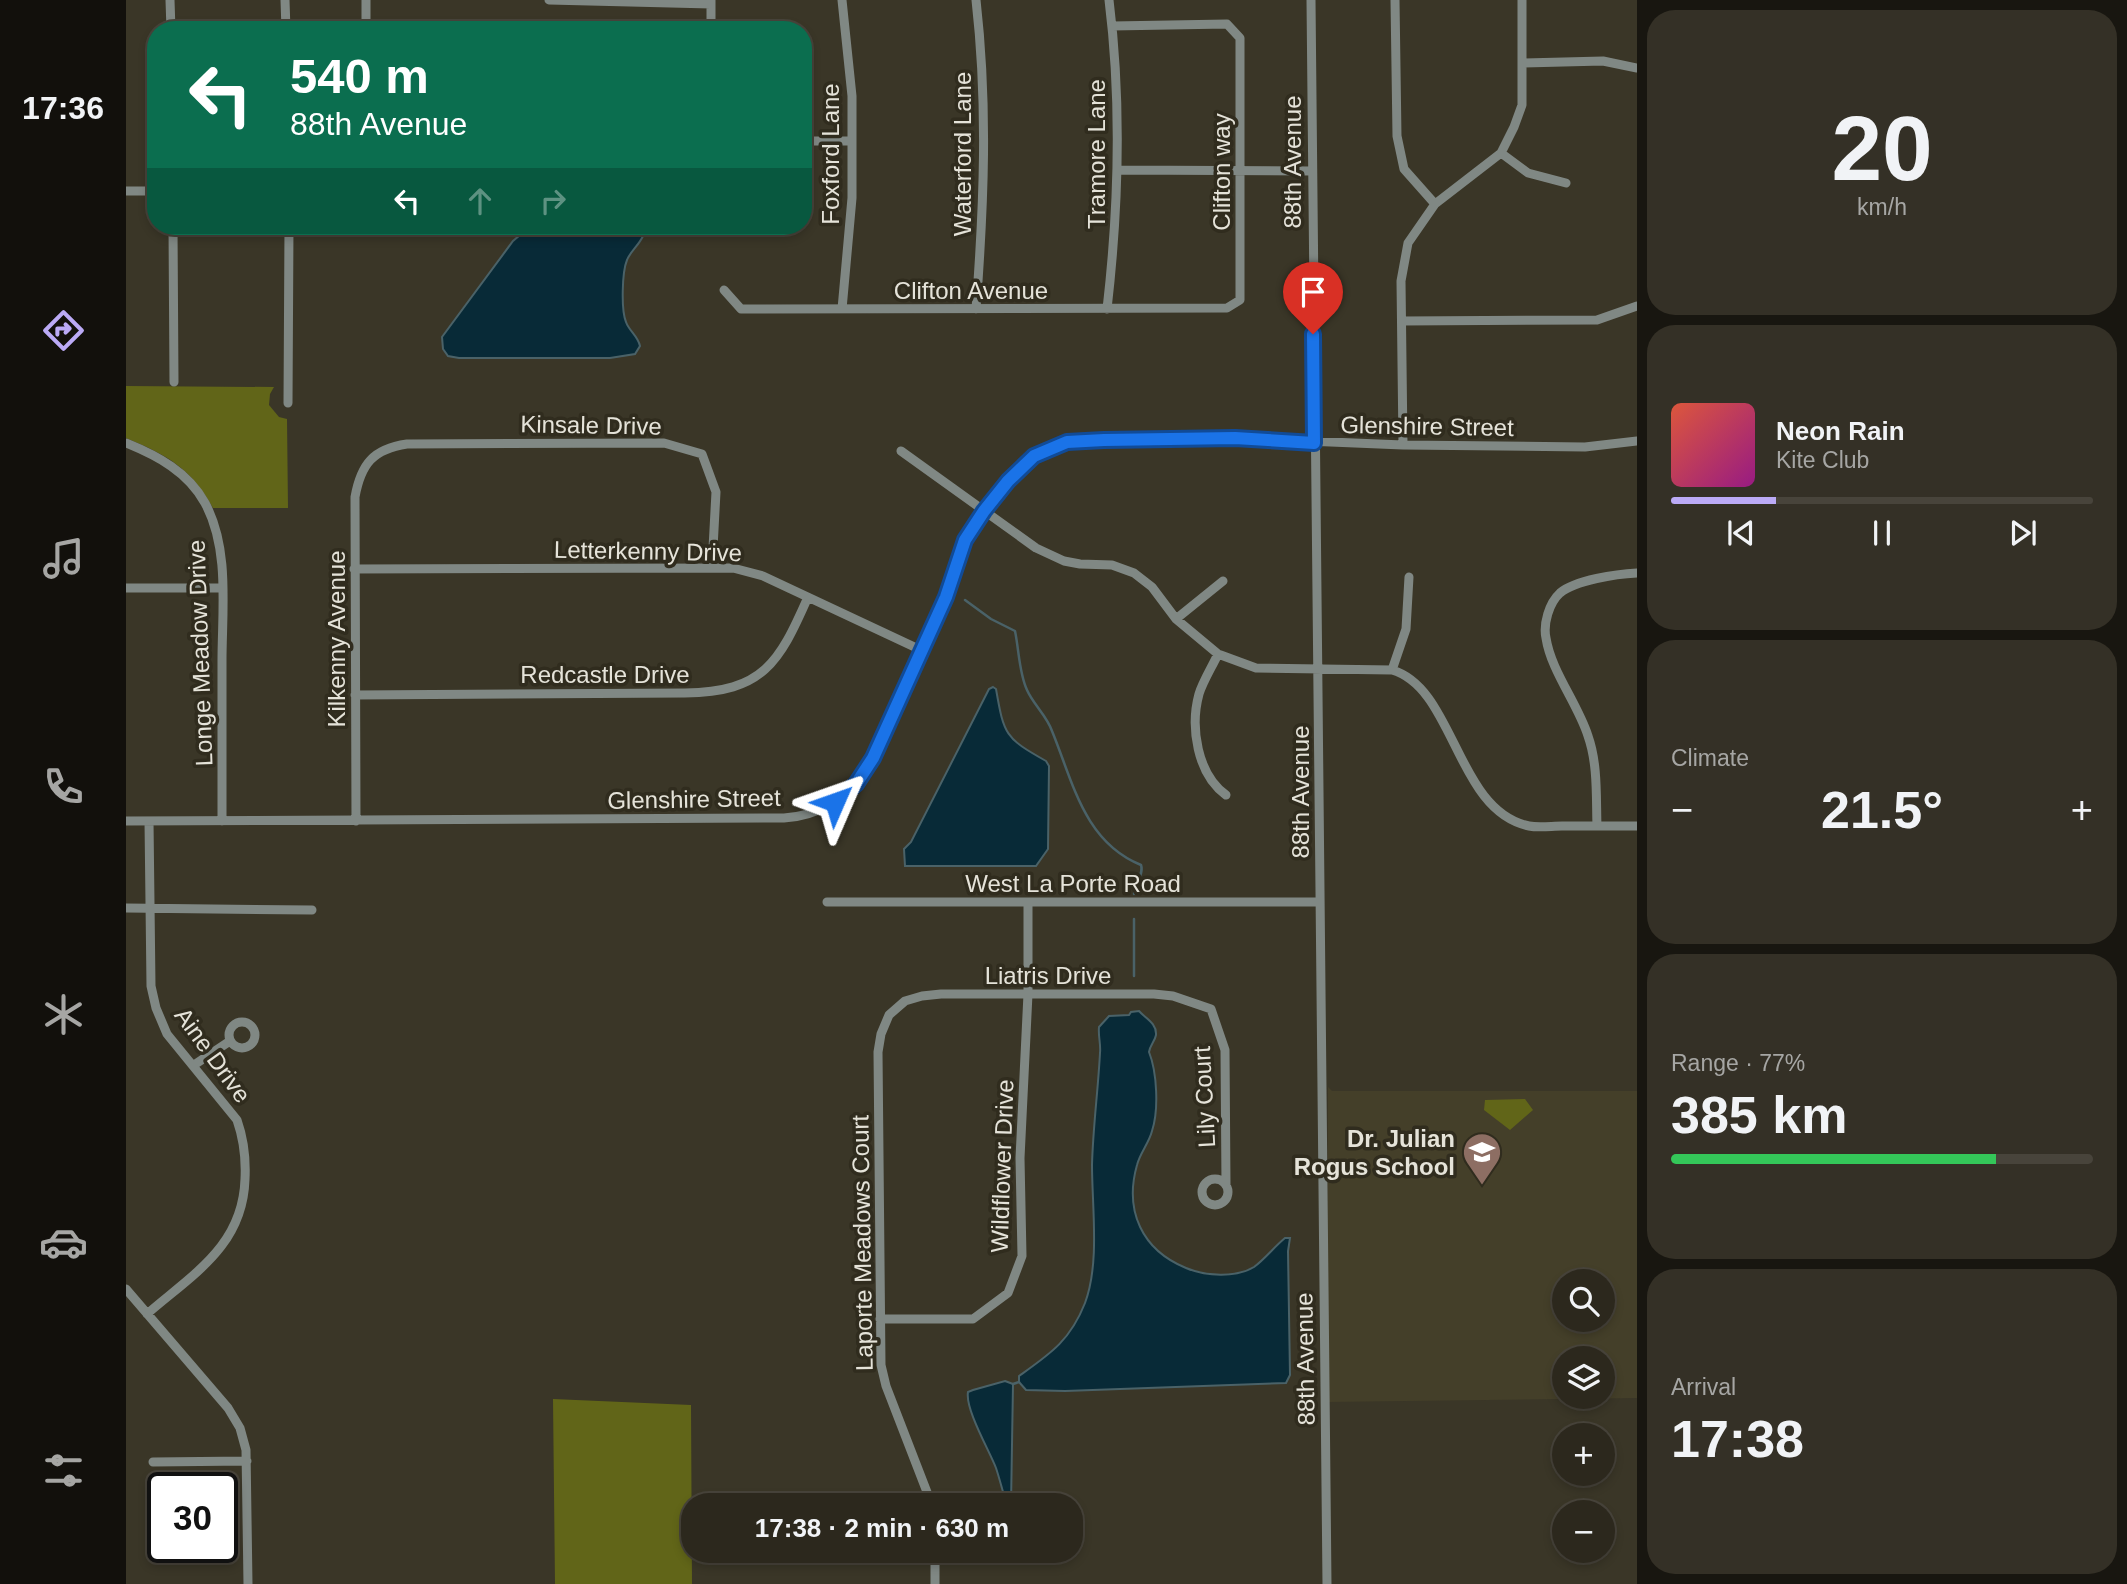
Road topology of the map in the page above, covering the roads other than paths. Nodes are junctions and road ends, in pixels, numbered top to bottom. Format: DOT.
graph roads {
  1 [pos="170,0"];
  2 [pos="285,0"];
  3 [pos="366,0"];
  4 [pos="549,0"];
  5 [pos="842,0"];
  6 [pos="976,0"];
  7 [pos="1109,0"];
  8 [pos="1311,0"];
  9 [pos="1395,0"];
  10 [pos="1522,0"];
  11 [pos="711,2"];
  12 [pos="171,21"];
  13 [pos="286,21"];
  14 [pos="366,21"];
  15 [pos="712,21"];
  16 [pos="1112,26"];
  17 [pos="1523,63"];
  18 [pos="1637,68"];
  19 [pos="812,141"];
  20 [pos="852,141"];
  21 [pos="1501,153"];
  22 [pos="1240,169"];
  23 [pos="1118,170"];
  24 [pos="1312,171"];
  25 [pos="1566,183"];
  26 [pos="126,191"];
  27 [pos="147,191"];
  28 [pos="1435,204"];
  29 [pos="173,235"];
  30 [pos="289,235"];
  31 [pos="724,290"];
  32 [pos="1637,306"];
  33 [pos="1227,308"];
  34 [pos="842,309"];
  35 [pos="976,309"];
  36 [pos="1107,309"];
  37 [pos="1402,321"];
  38 [pos="174,382"];
  39 [pos="288,403"];
  40 [pos="1637,441"];
  41 [pos="126,443"];
  42 [pos="1314,443"];
  43 [pos="1403,445"];
  44 [pos="901,451"];
  45 [pos="368,461"];
  46 [pos="984,511"];
  47 [pos="712,567"];
  48 [pos="354,569"];
  49 [pos="1637,573"];
  50 [pos="1409,577"];
  51 [pos="1223,581"];
  52 [pos="126,588"];
  53 [pos="222,588"];
  54 [pos="808,597"];
  55 [pos="1176,619"];
  56 [pos="923,651"];
  57 [pos="1218,654"];
  58 [pos="1318,668"];
  59 [pos="1392,670"];
  60 [pos="355,695"];
  61 [pos="1226,794"];
  62 [pos="126,821"];
  63 [pos="149,821"];
  64 [pos="222,821"];
  65 [pos="356,821"];
  66 [pos="1597,826"];
  67 [pos="1637,826"];
  68 [pos="827,902"];
  69 [pos="1028,902"];
  70 [pos="1320,902"];
  71 [pos="126,908"];
  72 [pos="150,909"];
  73 [pos="312,909"];
  74 [pos="1028,994"];
  75 [pos="1211,1009"];
  76 [pos="889,1015"];
  77 [pos="230,1041"];
  78 [pos="194,1065"];
  79 [pos="1226,1185"];
  80 [pos="126,1289"];
  81 [pos="147,1314"];
  82 [pos="880,1319"];
  83 [pos="247,1461"];
  84 [pos="153,1462"];
  85 [pos="928,1493"];
  86 [pos="935,1563"];
  87 [pos="248,1584"];
  88 [pos="935,1584"];
  89 [pos="1327,1584"];
  1 -- 12 [label="street"];
  2 -- 13 [label="street"];
  3 -- 14 [label="street"];
  4 -- 11 [label="street"];
  5 -- 20 [label="street, Foxford Lane"];
  6 -- 35 [label="street, Waterford Lane"];
  7 -- 16 [label="street, Tramore Lane"];
  8 -- 24 [label="street, 88th Avenue"];
  9 -- 28 [label="street"];
  10 -- 17 [label="street"];
  11 -- 15 [label="street"];
  16 -- 22 [label="street, Clifton way"];
  16 -- 23 [label="street, Tramore Lane"];
  17 -- 18 [label="street"];
  17 -- 21 [label="street"];
  19 -- 20 [label="street"];
  20 -- 34 [label="street, Foxford Lane"];
  21 -- 25 [label="street"];
  21 -- 28 [label="street"];
  22 -- 23 [label="street"];
  22 -- 24 [label="street"];
  22 -- 33 [label="street, Clifton way"];
  23 -- 36 [label="street, Tramore Lane"];
  24 -- 42 [label="street, 88th Avenue"];
  26 -- 27 [label="street"];
  28 -- 37 [label="street"];
  29 -- 38 [label="street"];
  30 -- 39 [label="street"];
  31 -- 34 [label="street, Clifton Avenue"];
  32 -- 37 [label="street"];
  33 -- 36 [label="street, Clifton Avenue"];
  34 -- 35 [label="street, Clifton Avenue"];
  35 -- 36 [label="street, Clifton Avenue"];
  37 -- 43 [label="street"];
  40 -- 43 [label="street, Glenshire Street"];
  41 -- 53 [label="street, Longe Meadow Drive"];
  42 -- 43 [label="street, Glenshire Street"];
  42 -- 46 [label="street, Glenshire Street"];
  42 -- 58 [label="street, 88th Avenue"];
  44 -- 46 [label="street"];
  45 -- 47 [label="street, Kinsale Drive"];
  45 -- 48 [label="street, Kilkenny Avenue"];
  46 -- 55 [label="street"];
  46 -- 56 [label="street, Glenshire Street"];
  47 -- 48 [label="street, Letterkenny Drive"];
  47 -- 54 [label="street, Letterkenny Drive"];
  48 -- 60 [label="street, Kilkenny Avenue"];
  49 -- 66 [label="street"];
  50 -- 59 [label="street"];
  51 -- 55 [label="street"];
  52 -- 53 [label="street"];
  53 -- 64 [label="street, Longe Meadow Drive"];
  54 -- 56 [label="street, Letterkenny Drive"];
  54 -- 60 [label="street, Redcastle Drive"];
  55 -- 57 [label="street"];
  56 -- 65 [label="street, Glenshire Street"];
  57 -- 58 [label="street"];
  57 -- 61 [label="street"];
  58 -- 59 [label="street"];
  58 -- 70 [label="street, 88th Avenue"];
  59 -- 66 [label="street"];
  60 -- 65 [label="street, Kilkenny Avenue"];
  62 -- 63 [label="street, Glenshire Street"];
  63 -- 64 [label="street, Glenshire Street"];
  63 -- 72 [label="street, Aine Drive"];
  64 -- 65 [label="street, Glenshire Street"];
  66 -- 67 [label="street"];
  68 -- 69 [label="street, West La Porte Road"];
  69 -- 70 [label="street, West La Porte Road"];
  69 -- 74 [label="street, Wildflower Drive"];
  70 -- 89 [label="street, 88th Avenue"];
  71 -- 72 [label="street"];
  72 -- 73 [label="street"];
  72 -- 78 [label="street, Aine Drive"];
  74 -- 75 [label="street, Liatris Drive"];
  74 -- 76 [label="street, Liatris Drive"];
  74 -- 82 [label="street, Wildflower Drive"];
  75 -- 79 [label="street, Lily Court"];
  76 -- 82 [label="street, Laporte Meadows Court"];
  77 -- 78 [label="street"];
  78 -- 81 [label="street, Aine Drive"];
  80 -- 81 [label="street"];
  81 -- 83 [label="street"];
  82 -- 85 [label="street, Laporte Meadows Court"];
  83 -- 84 [label="street"];
  83 -- 87 [label="street"];
  86 -- 88 [label="street"];
}
